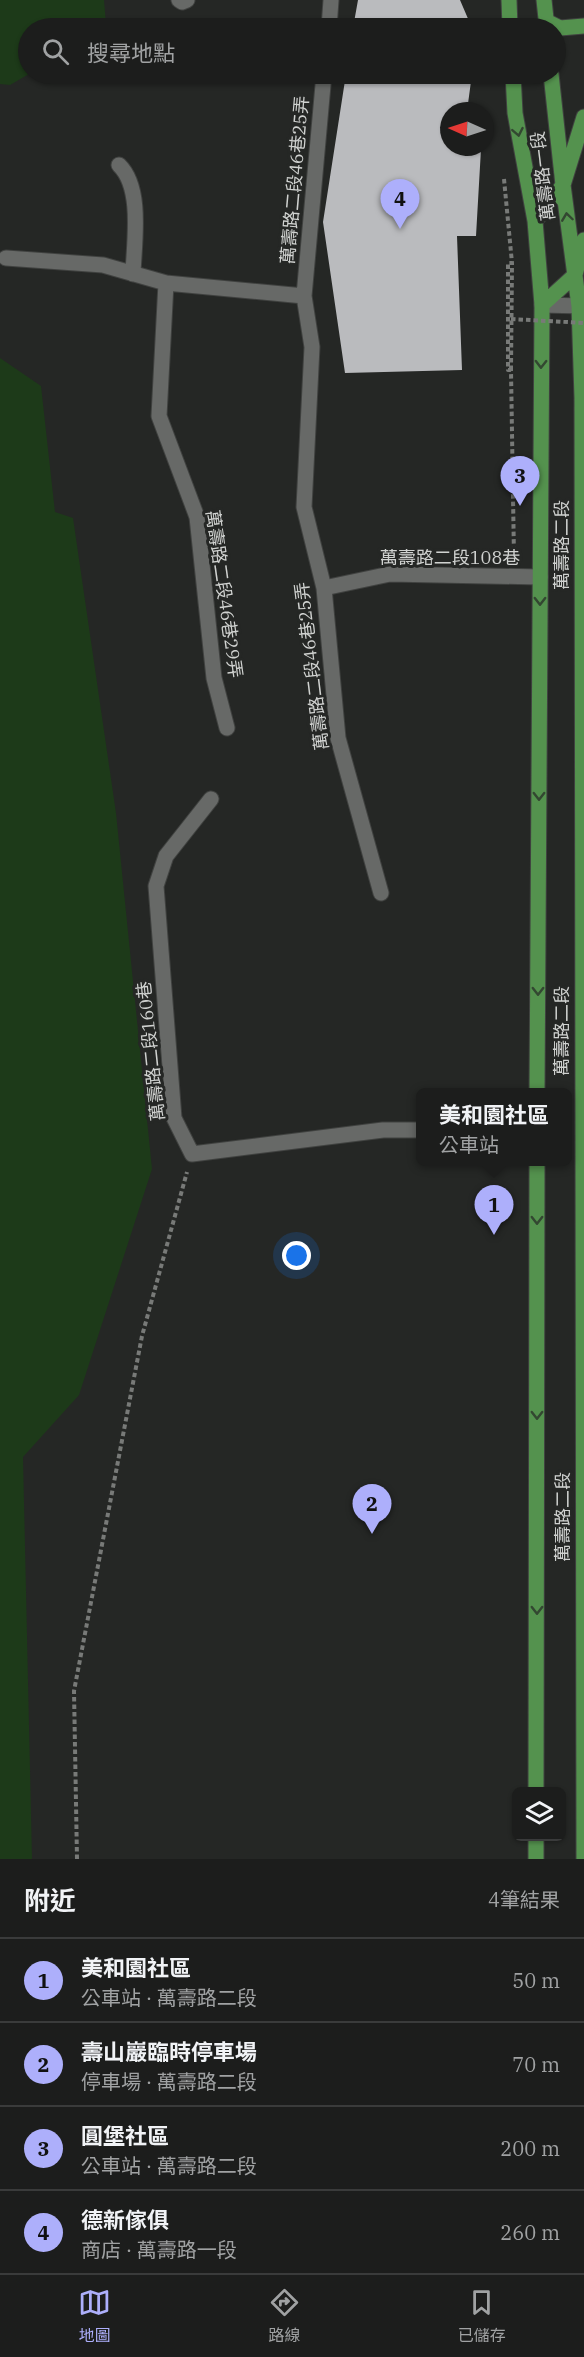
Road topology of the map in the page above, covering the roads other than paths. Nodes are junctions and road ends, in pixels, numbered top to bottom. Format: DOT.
graph roads {
  1 [pos="179,0"];
  2 [pos="187,0"];
  3 [pos="331,0"];
  4 [pos="509,0"];
  5 [pos="544,0"];
  6 [pos="330,18"];
  7 [pos="510,18"];
  8 [pos="545,18"];
  9 [pos="584,26"];
  10 [pos="566,28"];
  11 [pos="323,84"];
  12 [pos="514,84"];
  13 [pos="552,84"];
  14 [pos="584,117"];
  15 [pos="119,165"];
  16 [pos="563,185"];
  17 [pos="535,221"];
  18 [pos="584,240"];
  19 [pos="6,258"];
  20 [pos="134,274"];
  21 [pos="575,274"];
  22 [pos="166,283"];
  23 [pos="304,296"];
  24 [pos="542,305"];
  25 [pos="582,306"];
  26 [pos="540,577"];
  27 [pos="324,588"];
  28 [pos="583,676"];
  29 [pos="227,728"];
  30 [pos="210,799"];
  31 [pos="381,893"];
  32 [pos="583,1004"];
  33 [pos="537,1088"];
  34 [pos="416,1130"];
  35 [pos="537,1166"];
  36 [pos="583,1191"];
  37 [pos="536,1787"];
  38 [pos="536,1841"];
  39 [pos="536,1859"];
  40 [pos="584,1859"];
  1 -- 2 [label="street"];
  3 -- 6 [label="street"];
  4 -- 7 [label="main road"];
  5 -- 8 [label="main road"];
  9 -- 10 [label="main road"];
  11 -- 23 [label="street, 萬壽路二段46巷25弄"];
  12 -- 17 [label="main road, 萬壽路一段, one-way"];
  13 -- 16 [label="main road, 萬壽路一段"];
  14 -- 16 [label="main road"];
  15 -- 20 [label="street"];
  16 -- 17 [label="main road"];
  21 -- 16 [label="main road, 萬壽路一段, one-way"];
  17 -- 24 [label="main road, 萬壽路二段"];
  18 -- 21 [label="main road"];
  19 -- 20 [label="street"];
  20 -- 22 [label="street"];
  21 -- 24 [label="main road"];
  21 -- 25 [label="main road, 萬壽路二段"];
  22 -- 23 [label="street"];
  22 -- 29 [label="street, 萬壽路二段46巷29弄"];
  23 -- 27 [label="street, 萬壽路二段46巷25弄"];
  24 -- 25 [label="street"];
  24 -- 26 [label="main road, 萬壽路二段, one-way"];
  25 -- 28 [label="main road, 萬壽路二段"];
  26 -- 27 [label="street, 萬壽路二段108巷"];
  26 -- 33 [label="main road, 萬壽路二段, one-way"];
  27 -- 31 [label="street, 萬壽路二段46巷25弄"];
  28 -- 32 [label="main road, 萬壽路二段"];
  30 -- 34 [label="street, 萬壽路二段160巷"];
  32 -- 36 [label="main road, 萬壽路二段"];
  35 -- 37 [label="main road, 萬壽路二段, one-way"];
  36 -- 40 [label="main road, 萬壽路二段"];
  38 -- 39 [label="main road"];
}
